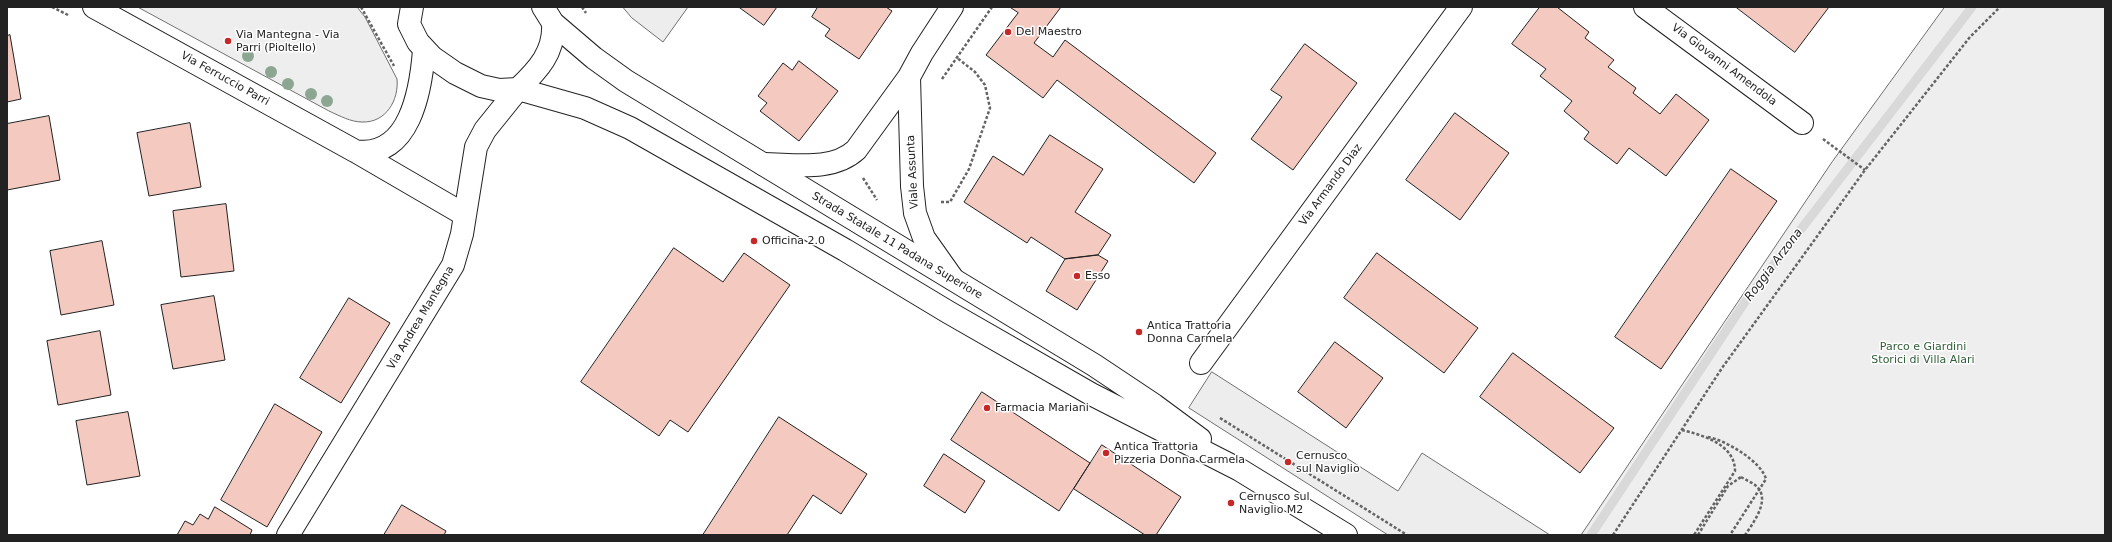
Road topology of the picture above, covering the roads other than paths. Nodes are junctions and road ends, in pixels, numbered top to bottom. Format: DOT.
graph roads {
  1 [pos="94,7"];
  2 [pos="394,7"];
  3 [pos="952,7"];
  4 [pos="1461,7"];
  5 [pos="1645,7"];
  6 [pos="411,15"];
  7 [pos="548,15"];
  8 [pos="424,50"];
  9 [pos="909,78"];
  10 [pos="518,89"];
  11 [pos="1802,123"];
  12 [pos="355,151"];
  13 [pos="763,164"];
  14 [pos="465,215"];
  15 [pos="953,280"];
  16 [pos="1201,363"];
  17 [pos="1240,470"];
  18 [pos="288,535"];
  19 [pos="1346,535"];
  1 -- 12 [label="street, Via Ferruccio Parri"];
  2 -- 6 [label="street, Strada Statale 11 Padana Superiore"];
  3 -- 9 [label="street"];
  4 -- 16 [label="street, Via Armando Diaz"];
  5 -- 11 [label="street, Via Giovanni Amendola"];
  6 -- 8 [label="street, Strada Statale 11 Padana Superiore"];
  7 -- 10 [label="street, Strada Statale 11 Padana Superiore"];
  7 -- 13 [label="street, Strada Statale 11 Padana Superiore"];
  8 -- 10 [label="street, Strada Statale 11 Padana Superiore"];
  8 -- 12 [label="street, Via Ferruccio Parri"];
  9 -- 13 [label="street"];
  9 -- 15 [label="street, Viale Assunta"];
  10 -- 14 [label="street, Via Andrea Mantegna"];
  10 -- 17 [label="street, Strada Statale 11 Padana Superiore"];
  12 -- 14 [label="street, Via Ferruccio Parri"];
  13 -- 15 [label="street, Strada Statale 11 Padana Superiore"];
  14 -- 18 [label="street, Via Andrea Mantegna"];
  15 -- 17 [label="street, Strada Statale 11 Padana Superiore"];
  17 -- 19 [label="street, Strada Statale 11 Padana Superiore"];
}
